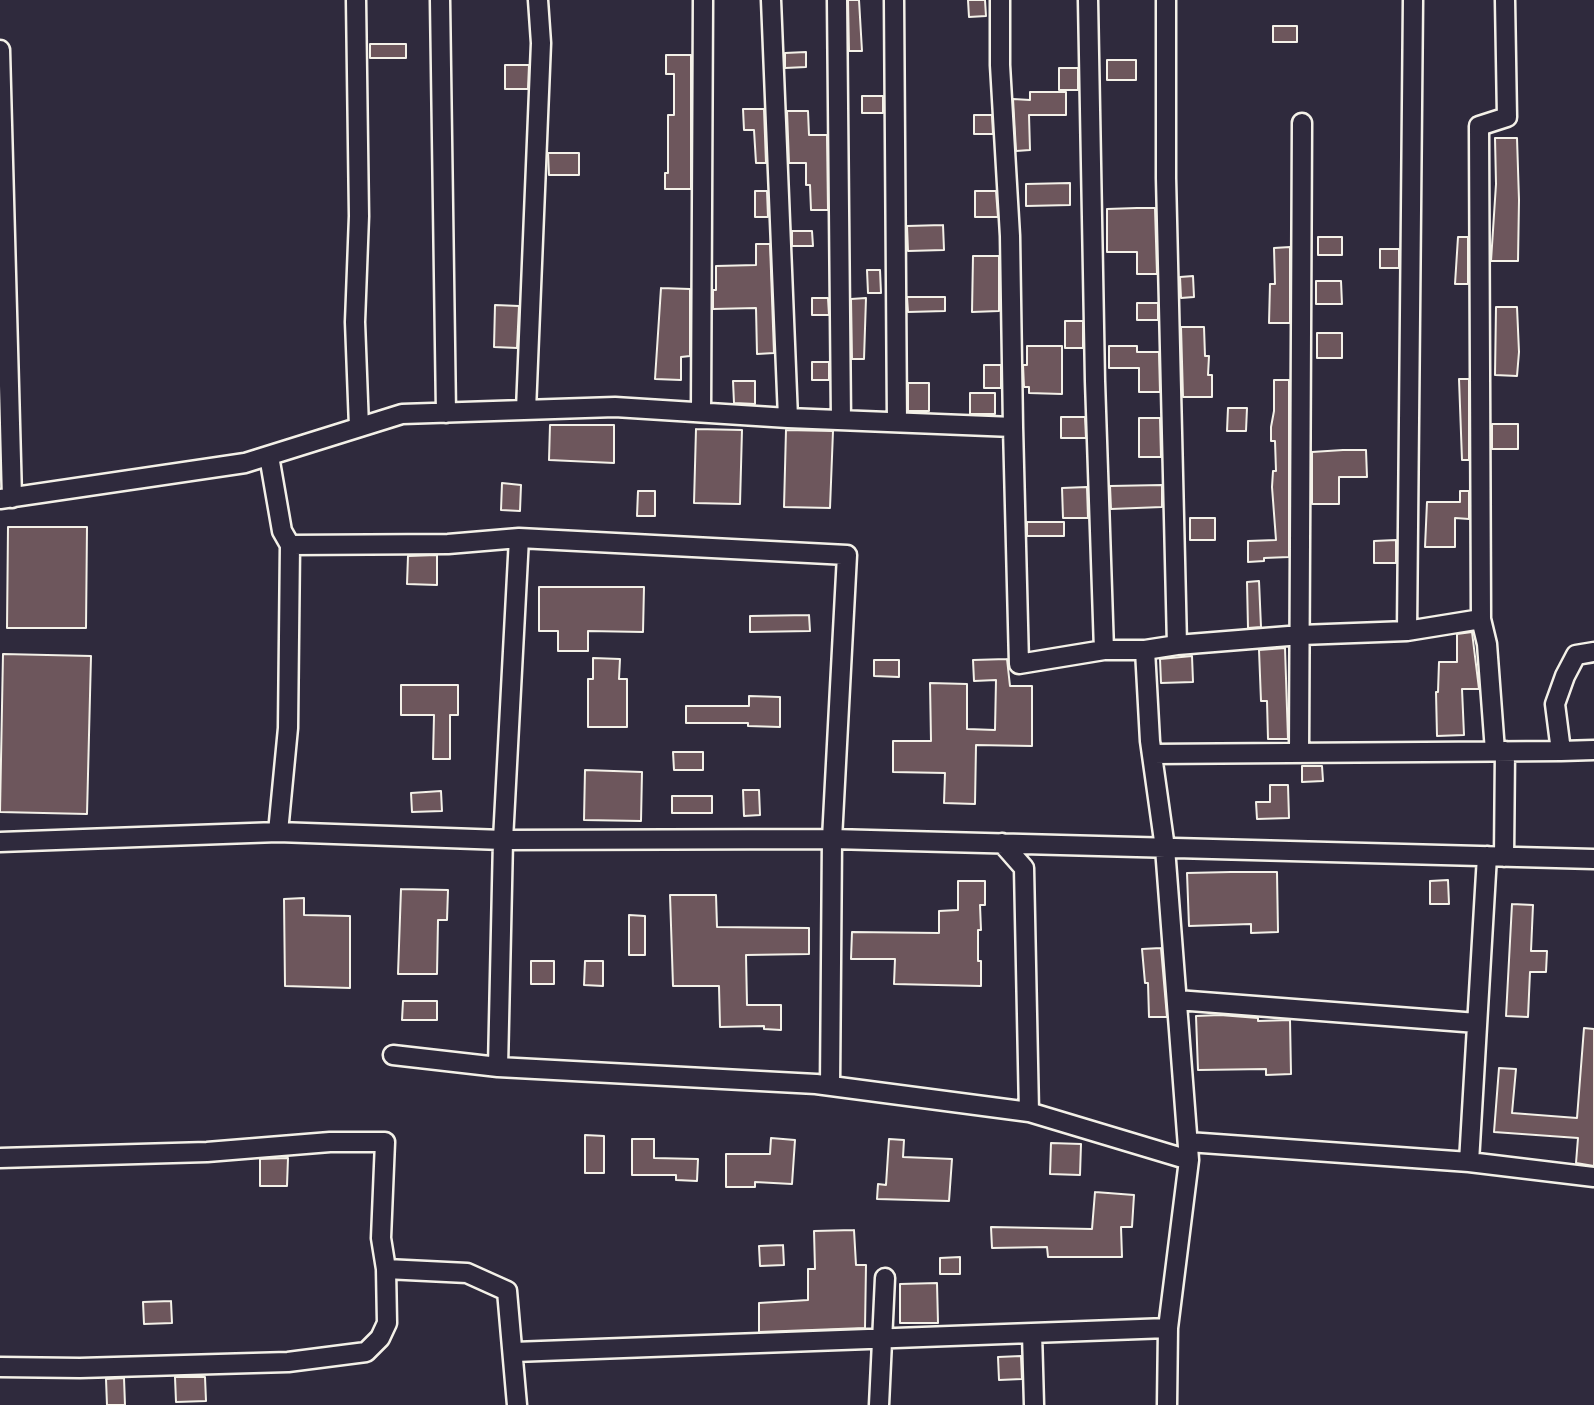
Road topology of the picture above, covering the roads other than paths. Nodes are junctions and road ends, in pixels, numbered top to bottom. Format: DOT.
graph roads {
  1 [pos="356,0"];
  2 [pos="440,0"];
  3 [pos="538,0"];
  4 [pos="703,0"];
  5 [pos="771,0"];
  6 [pos="837,0"];
  7 [pos="894,0"];
  8 [pos="1000,0"];
  9 [pos="1088,0"];
  10 [pos="1166,0"];
  11 [pos="1413,0"];
  12 [pos="1505,0"];
  13 [pos="0,50"];
  14 [pos="1303,122"];
  15 [pos="526,410"];
  16 [pos="701,412"];
  17 [pos="446,413"];
  18 [pos="788,418"];
  19 [pos="841,420"];
  20 [pos="897,422"];
  21 [pos="1013,427"];
  22 [pos="359,428"];
  23 [pos="269,456"];
  24 [pos="6,499"];
  25 [pos="519,538"];
  26 [pos="289,545"];
  27 [pos="1481,619"];
  28 [pos="1407,631"];
  29 [pos="1301,635"];
  30 [pos="1177,645"];
  31 [pos="1104,650"];
  32 [pos="1145,650"];
  33 [pos="1594,652"];
  34 [pos="1594,750"];
  35 [pos="1500,751"];
  36 [pos="1562,751"];
  37 [pos="1299,752"];
  38 [pos="1152,754"];
  39 [pos="278,832"];
  40 [pos="832,839"];
  41 [pos="503,840"];
  42 [pos="0,842"];
  43 [pos="1002,844"];
  44 [pos="1165,848"];
  45 [pos="1496,857"];
  46 [pos="1594,859"];
  47 [pos="1177,1000"];
  48 [pos="1477,1023"];
  49 [pos="393,1055"];
  50 [pos="498,1066"];
  51 [pos="830,1086"];
  52 [pos="1029,1112"];
  53 [pos="1189,1151"];
  54 [pos="0,1158"];
  55 [pos="1469,1162"];
  56 [pos="1594,1177"];
  57 [pos="386,1269"];
  58 [pos="885,1278"];
  59 [pos="1168,1328"];
  60 [pos="1032,1333"];
  61 [pos="881,1338"];
  62 [pos="514,1352"];
  63 [pos="0,1367"];
  64 [pos="517,1405"];
  65 [pos="879,1405"];
  66 [pos="1034,1405"];
  67 [pos="1167,1405"];
  1 -- 22 [label="street"];
  2 -- 17 [label="street"];
  3 -- 15 [label="street"];
  4 -- 16 [label="street"];
  5 -- 18 [label="street"];
  6 -- 19 [label="street"];
  7 -- 20 [label="street"];
  8 -- 21 [label="street"];
  9 -- 31 [label="street"];
  10 -- 30 [label="street"];
  11 -- 28 [label="street"];
  12 -- 27 [label="street"];
  13 -- 24 [label="street"];
  14 -- 29 [label="street"];
  15 -- 16 [label="street"];
  15 -- 17 [label="street"];
  16 -- 18 [label="street"];
  17 -- 22 [label="street"];
  18 -- 19 [label="street"];
  19 -- 20 [label="street"];
  20 -- 21 [label="street"];
  21 -- 31 [label="street"];
  22 -- 23 [label="street"];
  23 -- 24 [label="street"];
  23 -- 26 [label="street"];
  25 -- 26 [label="street"];
  25 -- 40 [label="street"];
  25 -- 41 [label="street"];
  26 -- 39 [label="street"];
  27 -- 28 [label="street"];
  27 -- 35 [label="street"];
  28 -- 29 [label="street"];
  29 -- 30 [label="street"];
  29 -- 37 [label="street"];
  30 -- 32 [label="street"];
  31 -- 32 [label="street"];
  32 -- 38 [label="street"];
  33 -- 36 [label="street"];
  34 -- 36 [label="street"];
  35 -- 36 [label="street"];
  35 -- 37 [label="street"];
  35 -- 45 [label="street"];
  37 -- 38 [label="street"];
  38 -- 44 [label="street"];
  39 -- 41 [label="street"];
  39 -- 42 [label="street"];
  40 -- 41 [label="street"];
  40 -- 43 [label="street"];
  40 -- 51 [label="street"];
  41 -- 50 [label="street"];
  43 -- 44 [label="street"];
  43 -- 52 [label="street"];
  44 -- 45 [label="street"];
  44 -- 47 [label="street"];
  45 -- 46 [label="street"];
  45 -- 48 [label="street"];
  47 -- 48 [label="street"];
  47 -- 53 [label="street"];
  48 -- 55 [label="street"];
  49 -- 50 [label="street"];
  50 -- 51 [label="street"];
  51 -- 52 [label="street"];
  52 -- 53 [label="street"];
  53 -- 55 [label="street"];
  53 -- 59 [label="street"];
  54 -- 57 [label="street"];
  55 -- 56 [label="street"];
  57 -- 62 [label="street"];
  57 -- 63 [label="street"];
  58 -- 61 [label="street"];
  59 -- 60 [label="street"];
  59 -- 67 [label="street"];
  60 -- 61 [label="street"];
  60 -- 66 [label="street"];
  61 -- 62 [label="street"];
  61 -- 65 [label="street"];
  62 -- 64 [label="street"];
}
